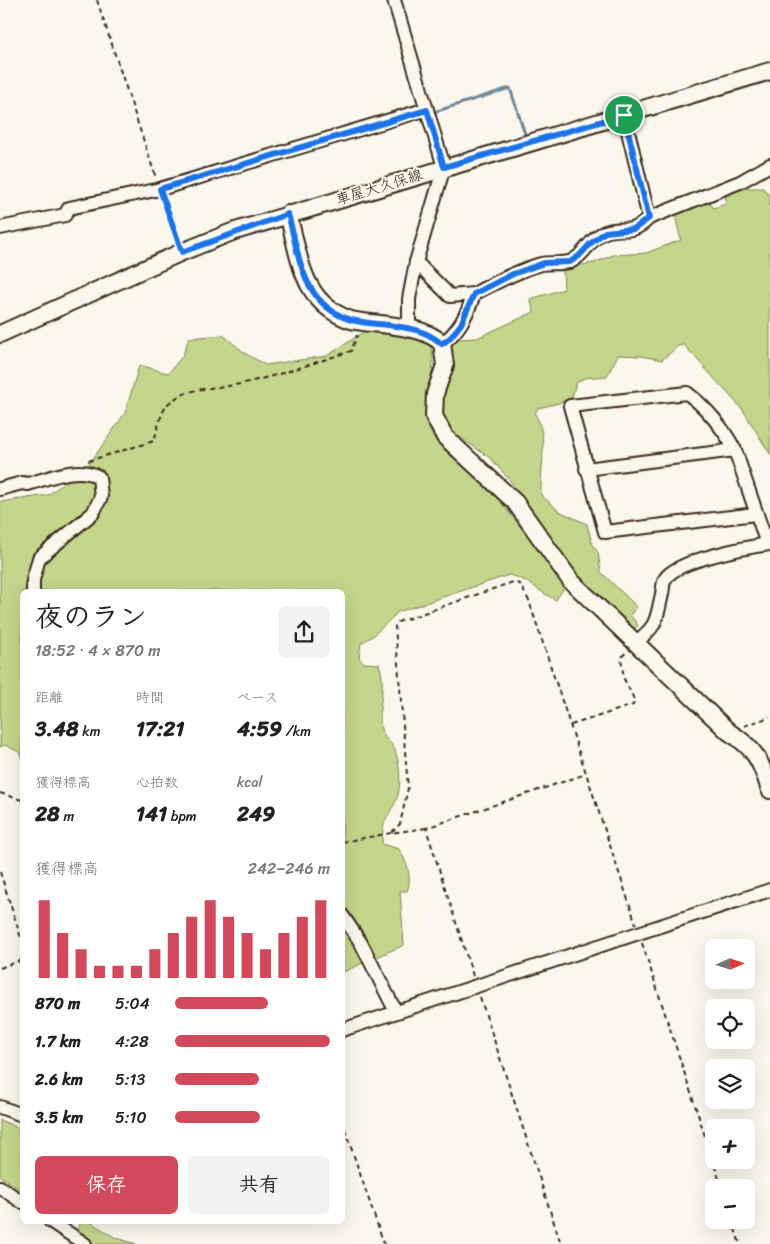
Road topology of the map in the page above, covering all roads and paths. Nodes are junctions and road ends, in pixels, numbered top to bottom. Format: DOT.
graph roads {
  1 [pos="97,0"];
  2 [pos="394,0"];
  3 [pos="770,71"];
  4 [pos="427,110"];
  5 [pos="625,120"];
  6 [pos="770,165"];
  7 [pos="444,167"];
  8 [pos="160,189"];
  9 [pos="288,214"];
  10 [pos="649,218"];
  11 [pos="0,228"];
  12 [pos="182,252"];
  13 [pos="416,262"];
  14 [pos="474,294"];
  15 [pos="363,322"];
  16 [pos="409,328"];
  17 [pos="0,334"];
  18 [pos="442,344"];
  19 [pos="735,450"];
  20 [pos="80,463"];
  21 [pos="586,469"];
  22 [pos="0,489"];
  23 [pos="756,514"];
  24 [pos="769,544"];
  25 [pos="33,589"];
  26 [pos="636,642"];
  27 [pos="770,717"];
  28 [pos="570,726"];
  29 [pos="729,732"];
  30 [pos="586,774"];
  31 [pos="770,790"];
  32 [pos="0,793"];
  33 [pos="20,799"];
  34 [pos="426,828"];
  35 [pos="391,833"];
  36 [pos="345,841"];
  37 [pos="0,872"];
  38 [pos="770,890"];
  39 [pos="345,919"];
  40 [pos="639,934"];
  41 [pos="20,935"];
  42 [pos="20,961"];
  43 [pos="0,968"];
  44 [pos="477,986"];
  45 [pos="396,1012"];
  46 [pos="345,1029"];
  47 [pos="0,1107"];
  48 [pos="20,1114"];
  49 [pos="345,1130"];
  50 [pos="719,1179"];
  51 [pos="0,1187"];
  52 [pos="20,1201"];
  53 [pos="55,1224"];
  54 [pos="735,1229"];
  55 [pos="85,1244"];
  56 [pos="384,1244"];
  57 [pos="561,1244"];
  58 [pos="740,1244"];
  1 -- 8 [label="path"];
  2 -- 4 [label="street"];
  3 -- 5 [label="main road, 車屋大久保線"];
  4 -- 7 [label="street"];
  4 -- 8 [label="street"];
  5 -- 7 [label="main road, 車屋大久保線"];
  5 -- 10 [label="street"];
  6 -- 10 [label="street"];
  7 -- 9 [label="main road, 車屋大久保線"];
  7 -- 13 [label="street"];
  8 -- 11 [label="street"];
  8 -- 12 [label="path"];
  9 -- 12 [label="main road, 車屋大久保線"];
  9 -- 15 [label="main road"];
  10 -- 14 [label="street"];
  12 -- 17 [label="main road, 車屋大久保線"];
  13 -- 14 [label="street"];
  13 -- 16 [label="street"];
  14 -- 18 [label="street"];
  15 -- 16 [label="main road"];
  15 -- 20 [label="path"];
  16 -- 18 [label="main road"];
  18 -- 26 [label="main road"];
  19 -- 21 [label="street"];
  19 -- 21 [label="street"];
  19 -- 23 [label="street"];
  21 -- 23 [label="street"];
  22 -- 25 [label="street"];
  23 -- 24 [label="street"];
  24 -- 26 [label="street"];
  26 -- 28 [label="path"];
  26 -- 29 [label="main road"];
  27 -- 29 [label="path"];
  28 -- 30 [label="path"];
  28 -- 35 [label="path"];
  29 -- 31 [label="main road"];
  30 -- 34 [label="path"];
  30 -- 40 [label="path"];
  32 -- 33 [label="path"];
  34 -- 35 [label="path"];
  34 -- 44 [label="path"];
  35 -- 36 [label="path"];
  37 -- 41 [label="path"];
  38 -- 40 [label="street"];
  39 -- 45 [label="street"];
  40 -- 44 [label="street"];
  40 -- 50 [label="path"];
  42 -- 43 [label="path"];
  44 -- 45 [label="street"];
  44 -- 57 [label="path"];
  45 -- 46 [label="street"];
  47 -- 48 [label="street"];
  49 -- 56 [label="path"];
  51 -- 52 [label="street"];
  53 -- 55 [label="street"];
  54 -- 58 [label="path"];
}
